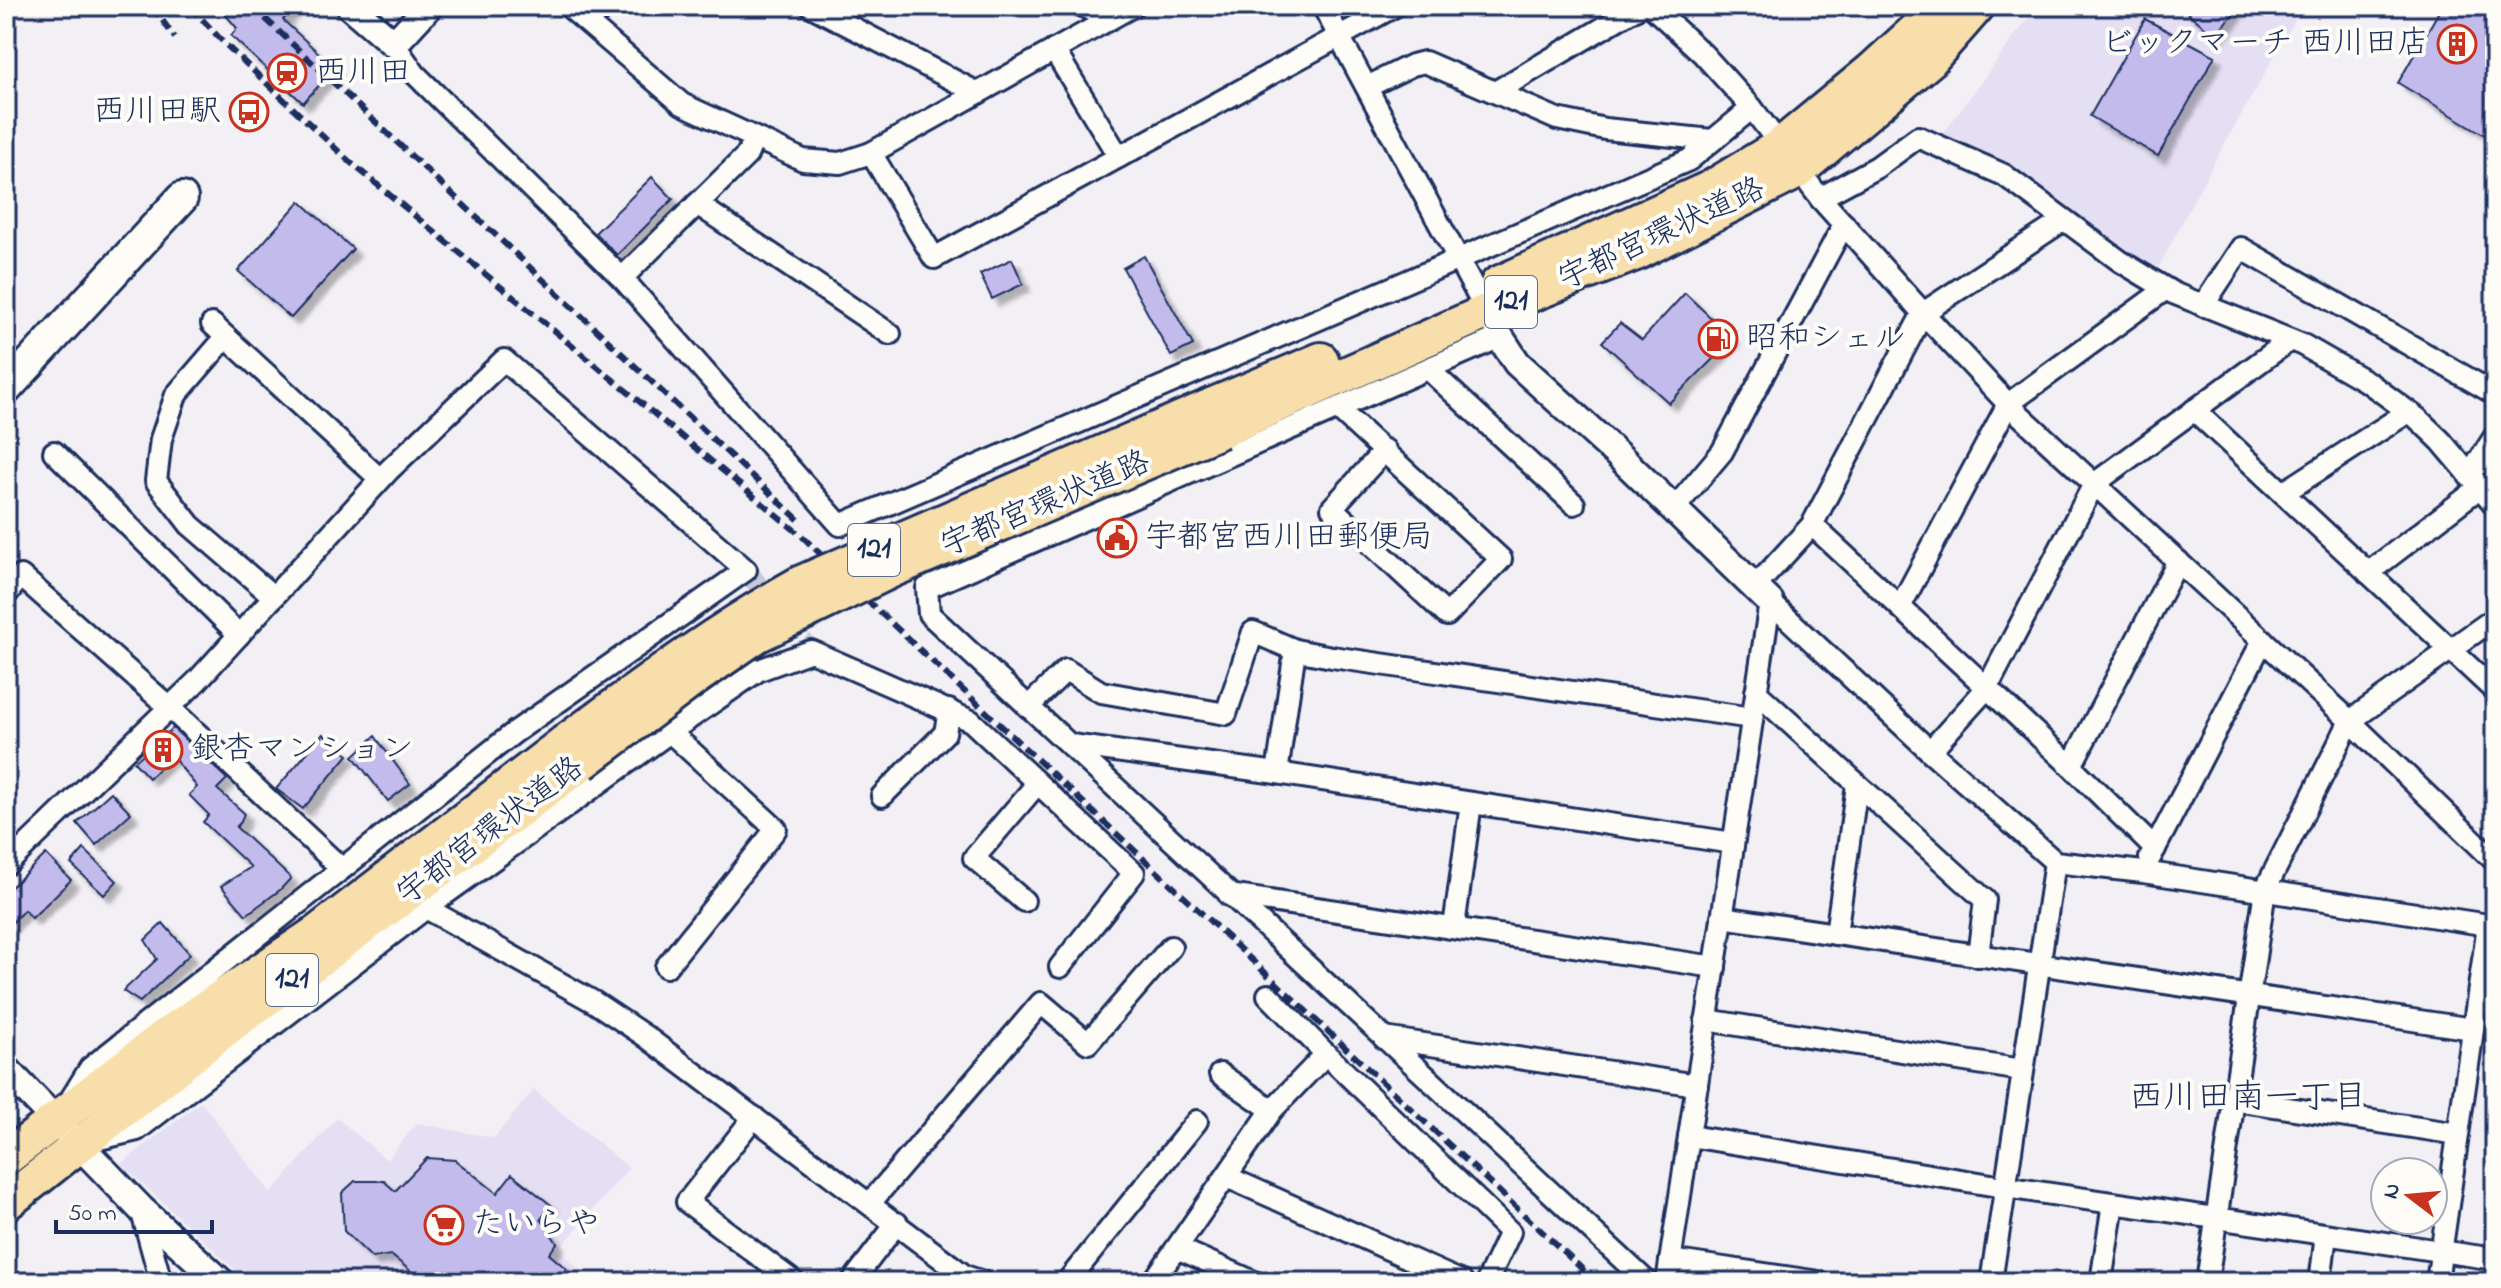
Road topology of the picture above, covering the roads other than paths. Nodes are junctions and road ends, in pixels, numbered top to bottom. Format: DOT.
graph roads {
  1 [pos="350,6"];
  2 [pos="429,6"];
  3 [pos="568,6"];
  4 [pos="608,6"];
  5 [pos="811,6"];
  6 [pos="1083,6"];
  7 [pos="1133,6"];
  8 [pos="1323,6"];
  9 [pos="1395,6"];
  10 [pos="1640,6"];
  11 [pos="1651,6"];
  12 [pos="1937,6"];
  13 [pos="1977,6"];
  14 [pos="1108,19"];
  15 [pos="585,20"];
  16 [pos="1339,36"];
  17 [pos="394,44"];
  18 [pos="1054,50"];
  19 [pos="1367,87"];
  20 [pos="1495,92"];
  21 [pos="978,93"];
  22 [pos="1752,108"];
  23 [pos="754,139"];
  24 [pos="1712,140"];
  25 [pos="871,153"];
  26 [pos="1119,157"];
  27 [pos="1789,158"];
  28 [pos="182,198"];
  29 [pos="1820,198"];
  30 [pos="697,204"];
  31 [pos="2064,220"];
  32 [pos="1844,224"];
  33 [pos="1459,260"];
  34 [pos="622,278"];
  35 [pos="2166,289"];
  36 [pos="2203,306"];
  37 [pos="1923,313"];
  38 [pos="1488,314"];
  39 [pos="890,334"];
  40 [pos="2290,340"];
  41 [pos="1428,369"];
  42 [pos="6,388"];
  43 [pos="2495,394"];
  44 [pos="2008,404"];
  45 [pos="1338,409"];
  46 [pos="2194,410"];
  47 [pos="2408,412"];
  48 [pos="2495,436"];
  49 [pos="1385,450"];
  50 [pos="54,452"];
  51 [pos="380,479"];
  52 [pos="2474,482"];
  53 [pos="2094,484"];
  54 [pos="2283,493"];
  55 [pos="1574,504"];
  56 [pos="2495,505"];
  57 [pos="1674,509"];
  58 [pos="1812,525"];
  59 [pos="2178,561"];
  60 [pos="2368,573"];
  61 [pos="1763,594"];
  62 [pos="6,595"];
  63 [pos="274,597"];
  64 [pos="1900,607"];
  65 [pos="2495,618"];
  66 [pos="239,635"];
  67 [pos="2263,640"];
  68 [pos="1295,650"];
  69 [pos="2450,650"];
  70 [pos="1987,688"];
  71 [pos="2495,691"];
  72 [pos="1756,692"];
  73 [pos="1028,707"];
  74 [pos="170,708"];
  75 [pos="949,710"];
  76 [pos="1752,718"];
  77 [pos="2350,721"];
  78 [pos="670,732"];
  79 [pos="1071,745"];
  80 [pos="1930,751"];
  81 [pos="2071,766"];
  82 [pos="1277,773"];
  83 [pos="1037,784"];
  84 [pos="1857,785"];
  85 [pos="882,796"];
  86 [pos="1471,803"];
  87 [pos="1733,843"];
  88 [pos="2155,849"];
  89 [pos="2493,857"];
  90 [pos="2055,862"];
  91 [pos="6,865"];
  92 [pos="342,869"];
  93 [pos="2143,872"];
  94 [pos="2265,890"];
  95 [pos="1229,895"];
  96 [pos="1024,901"];
  97 [pos="426,908"];
  98 [pos="1722,917"];
  99 [pos="2492,926"];
  100 [pos="1454,927"];
  101 [pos="1836,934"];
  102 [pos="1171,947"];
  103 [pos="1978,956"];
  104 [pos="2037,966"];
  105 [pos="666,967"];
  106 [pos="1060,967"];
  107 [pos="1715,967"];
  108 [pos="1268,995"];
  109 [pos="2250,997"];
  110 [pos="1706,1020"];
  111 [pos="2473,1029"];
  112 [pos="1384,1038"];
  113 [pos="1326,1054"];
  114 [pos="6,1069"];
  115 [pos="2022,1070"];
  116 [pos="1220,1074"];
  117 [pos="1697,1085"];
  118 [pos="2235,1100"];
  119 [pos="1272,1110"];
  120 [pos="754,1117"];
  121 [pos="1197,1121"];
  122 [pos="68,1132"];
  123 [pos="2458,1134"];
  124 [pos="1689,1136"];
  125 [pos="6,1158"];
  126 [pos="1227,1177"];
  127 [pos="2004,1187"];
  128 [pos="6,1203"];
  129 [pos="870,1203"];
  130 [pos="2113,1203"];
  131 [pos="141,1209"];
  132 [pos="2216,1218"];
  133 [pos="897,1223"];
  134 [pos="2326,1235"];
  135 [pos="1177,1248"];
  136 [pos="2441,1252"];
  137 [pos="2495,1259"];
  138 [pos="1670,1260"];
  139 [pos="161,1282"];
  140 [pos="221,1282"];
  141 [pos="794,1282"];
  142 [pos="852,1282"];
  143 [pos="983,1282"];
  144 [pos="1067,1282"];
  145 [pos="1153,1282"];
  146 [pos="1254,1282"];
  147 [pos="1462,1282"];
  148 [pos="1487,1282"];
  149 [pos="1647,1282"];
  150 [pos="1667,1282"];
  151 [pos="1819,1282"];
  152 [pos="1991,1282"];
  153 [pos="2101,1282"];
  154 [pos="2207,1282"];
  155 [pos="2320,1282"];
  156 [pos="2437,1282"];
  1 -- 17 [label="street"];
  2 -- 17 [label="street"];
  3 -- 15 [label="street"];
  4 -- 15 [label="street"];
  5 -- 21 [label="street"];
  6 -- 14 [label="street"];
  7 -- 14 [label="street"];
  8 -- 16 [label="street"];
  9 -- 16 [label="street"];
  10 -- 20 [label="street"];
  11 -- 22 [label="street"];
  12 -- 27 [label="highway, 宇都宮環状道路 / 121"];
  13 -- 27 [label="highway, 宇都宮環状道路 / 121"];
  14 -- 18 [label="street"];
  15 -- 23 [label="street"];
  16 -- 19 [label="street"];
  16 -- 26 [label="street"];
  17 -- 34 [label="street"];
  18 -- 21 [label="street"];
  18 -- 26 [label="street"];
  19 -- 20 [label="street"];
  19 -- 33 [label="street"];
  20 -- 24 [label="street"];
  21 -- 25 [label="street"];
  22 -- 24 [label="street"];
  22 -- 27 [label="street"];
  23 -- 25 [label="street"];
  23 -- 30 [label="street"];
  24 -- 33 [label="street"];
  25 -- 26 [label="street"];
  27 -- 29 [label="street"];
  27 -- 38 [label="highway, 宇都宮環状道路 / 121"];
  28 -- 42 [label="main road"];
  29 -- 31 [label="street"];
  29 -- 32 [label="street"];
  30 -- 34 [label="street"];
  30 -- 39 [label="street"];
  31 -- 35 [label="street"];
  31 -- 37 [label="street"];
  32 -- 37 [label="street"];
  32 -- 57 [label="street"];
  33 -- 34 [label="street"];
  33 -- 38 [label="street"];
  35 -- 36 [label="street"];
  35 -- 44 [label="street"];
  36 -- 40 [label="street"];
  36 -- 43 [label="street"];
  37 -- 44 [label="street"];
  37 -- 58 [label="street"];
  38 -- 41 [label="street"];
  38 -- 57 [label="street"];
  38 -- 122 [label="highway, 宇都宮環状道路 / 121, bridge"];
  40 -- 46 [label="street"];
  40 -- 47 [label="street"];
  41 -- 45 [label="street"];
  41 -- 55 [label="street"];
  44 -- 53 [label="street"];
  44 -- 64 [label="street"];
  45 -- 49 [label="street"];
  45 -- 73 [label="street"];
  46 -- 53 [label="street"];
  46 -- 54 [label="street"];
  47 -- 52 [label="street"];
  47 -- 54 [label="street"];
  48 -- 52 [label="street"];
  49 -- 49 [label="street"];
  50 -- 66 [label="street"];
  51 -- 63 [label="street"];
  51 -- 63 [label="street"];
  51 -- 92 [label="street"];
  52 -- 56 [label="street"];
  52 -- 60 [label="street"];
  53 -- 59 [label="street"];
  53 -- 70 [label="street"];
  54 -- 60 [label="street"];
  57 -- 61 [label="street"];
  58 -- 61 [label="street"];
  58 -- 64 [label="street"];
  59 -- 67 [label="street"];
  59 -- 81 [label="street"];
  60 -- 69 [label="street"];
  61 -- 72 [label="street"];
  61 -- 80 [label="street"];
  62 -- 74 [label="street"];
  63 -- 66 [label="street"];
  64 -- 70 [label="street"];
  65 -- 69 [label="street"];
  66 -- 74 [label="street"];
  67 -- 77 [label="street"];
  67 -- 88 [label="street"];
  68 -- 73 [label="street"];
  68 -- 76 [label="street"];
  68 -- 82 [label="street"];
  69 -- 71 [label="street"];
  69 -- 77 [label="street"];
  70 -- 80 [label="street"];
  70 -- 81 [label="street"];
  72 -- 76 [label="street"];
  72 -- 84 [label="street"];
  73 -- 79 [label="street"];
  74 -- 91 [label="street"];
  74 -- 92 [label="street"];
  75 -- 78 [label="street"];
  75 -- 83 [label="street"];
  75 -- 85 [label="street"];
  76 -- 87 [label="street"];
  77 -- 89 [label="street"];
  77 -- 94 [label="street"];
  78 -- 97 [label="street"];
  78 -- 105 [label="street"];
  79 -- 82 [label="street"];
  79 -- 95 [label="street"];
  80 -- 90 [label="street"];
  81 -- 88 [label="street"];
  82 -- 86 [label="street"];
  83 -- 96 [label="street"];
  83 -- 106 [label="street"];
  84 -- 101 [label="street"];
  84 -- 103 [label="street"];
  86 -- 87 [label="street"];
  86 -- 100 [label="street"];
  87 -- 98 [label="street"];
  88 -- 93 [label="street"];
  90 -- 93 [label="street"];
  90 -- 104 [label="street"];
  92 -- 122 [label="street"];
  93 -- 94 [label="street"];
  94 -- 99 [label="street"];
  94 -- 109 [label="street"];
  95 -- 100 [label="street"];
  95 -- 112 [label="street"];
  97 -- 120 [label="street"];
  97 -- 122 [label="street"];
  98 -- 101 [label="street"];
  98 -- 107 [label="street"];
  99 -- 111 [label="street"];
  100 -- 107 [label="street"];
  101 -- 103 [label="street"];
  102 -- 129 [label="street"];
  103 -- 104 [label="street"];
  104 -- 109 [label="street"];
  104 -- 115 [label="street"];
  107 -- 110 [label="street"];
  108 -- 113 [label="street"];
  109 -- 111 [label="street"];
  109 -- 118 [label="street"];
  110 -- 115 [label="street"];
  110 -- 117 [label="street"];
  111 -- 123 [label="street"];
  112 -- 117 [label="street"];
  112 -- 149 [label="street"];
  113 -- 119 [label="street"];
  113 -- 148 [label="street"];
  114 -- 122 [label="street"];
  115 -- 127 [label="street"];
  116 -- 119 [label="street"];
  117 -- 124 [label="street"];
  118 -- 123 [label="street"];
  118 -- 132 [label="street"];
  119 -- 126 [label="street"];
  120 -- 129 [label="street"];
  120 -- 141 [label="street"];
  121 -- 144 [label="street"];
  122 -- 125 [label="highway, 宇都宮環状道路 / 121"];
  122 -- 128 [label="highway, 宇都宮環状道路 / 121"];
  122 -- 131 [label="street"];
  123 -- 136 [label="street"];
  124 -- 127 [label="street"];
  124 -- 138 [label="street"];
  126 -- 135 [label="street"];
  126 -- 147 [label="street"];
  127 -- 130 [label="street"];
  127 -- 152 [label="street"];
  129 -- 133 [label="street"];
  130 -- 132 [label="street"];
  130 -- 153 [label="street"];
  131 -- 139 [label="street"];
  131 -- 140 [label="street"];
  132 -- 134 [label="street"];
  132 -- 154 [label="street"];
  133 -- 142 [label="street"];
  133 -- 143 [label="street"];
  134 -- 136 [label="street"];
  134 -- 155 [label="street"];
  135 -- 145 [label="street"];
  135 -- 146 [label="street"];
  136 -- 137 [label="street"];
  136 -- 156 [label="street"];
  138 -- 150 [label="street"];
  138 -- 151 [label="street"];
}
